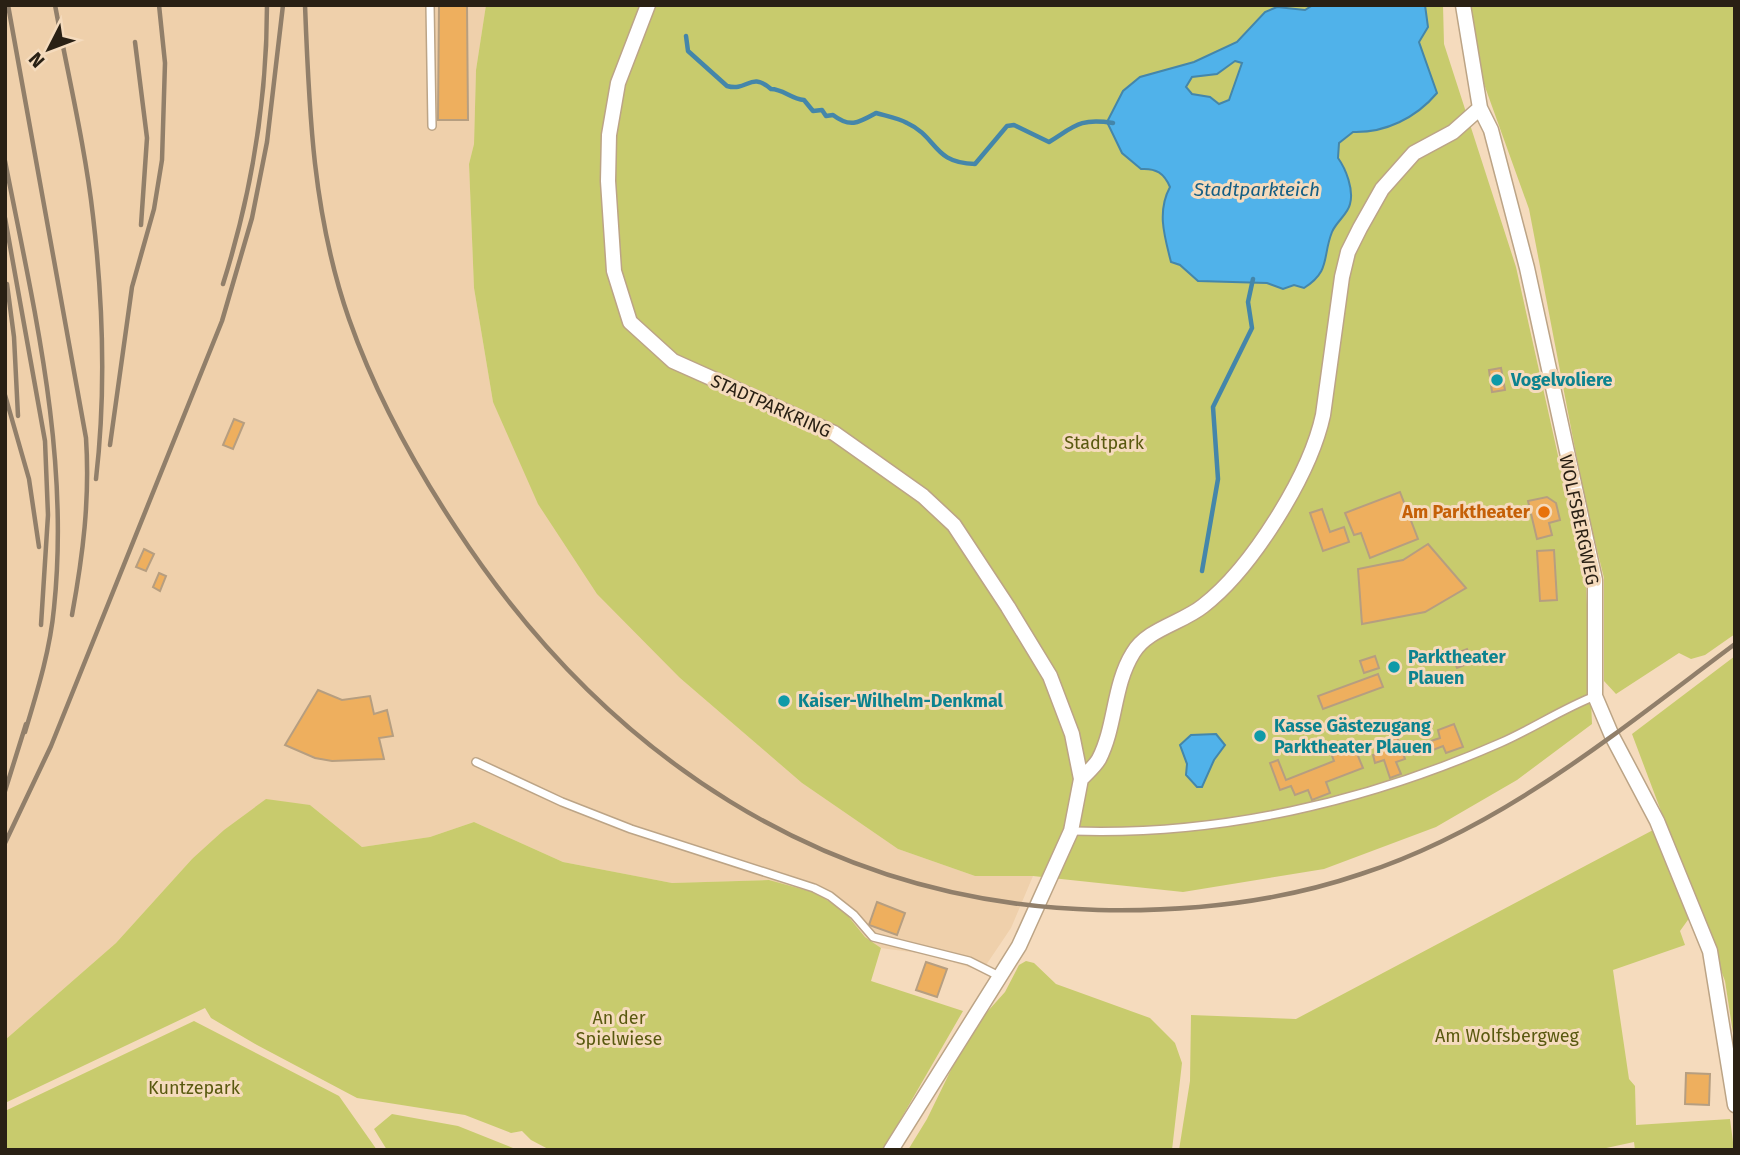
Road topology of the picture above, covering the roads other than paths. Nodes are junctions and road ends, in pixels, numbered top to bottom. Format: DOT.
graph roads {
  1 [pos="430,5"];
  2 [pos="649,5"];
  3 [pos="1463,5"];
  4 [pos="1480,108"];
  5 [pos="432,126"];
  6 [pos="1595,696"];
  7 [pos="476,762"];
  8 [pos="1082,779"];
  9 [pos="1071,831"];
  10 [pos="999,976"];
  11 [pos="1735,1105"];
  12 [pos="891,1150"];
  1 -- 5 [label="lane"];
  2 -- 8 [label="street, STADTPARKRING"];
  3 -- 4 [label="street, WOLFSBERGWEG"];
  4 -- 6 [label="street, WOLFSBERGWEG"];
  4 -- 8 [label="street"];
  6 -- 9 [label="lane"];
  6 -- 11 [label="street, WOLFSBERGWEG"];
  7 -- 10 [label="lane"];
  8 -- 9 [label="street, STADTPARKRING"];
  9 -- 10 [label="street, STADTPARKRING"];
  10 -- 12 [label="street, STADTPARKRING"];
}
